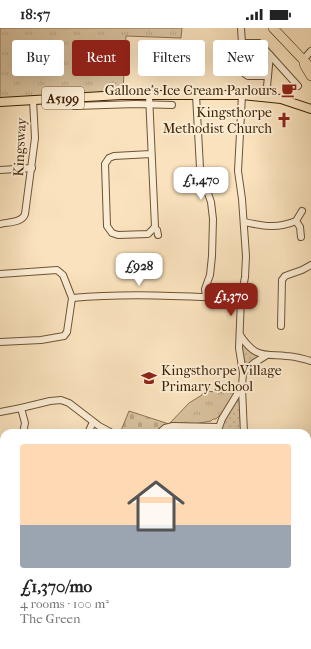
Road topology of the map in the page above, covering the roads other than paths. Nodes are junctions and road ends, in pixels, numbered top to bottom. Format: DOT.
graph roads {
  1 [pos="241,28"];
  2 [pos="273,28"];
  3 [pos="242,40"];
  4 [pos="311,51"];
  5 [pos="270,55"];
  6 [pos="306,63"];
  7 [pos="268,76"];
  8 [pos="311,76"];
  9 [pos="298,86"];
  10 [pos="149,95"];
  11 [pos="196,95"];
  12 [pos="242,95"];
  13 [pos="266,97"];
  14 [pos="33,100"];
  15 [pos="0,102"];
  16 [pos="149,104"];
  17 [pos="172,105"];
  18 [pos="75,106"];
  19 [pos="309,109"];
  20 [pos="151,154"];
  21 [pos="32,168"];
  22 [pos="0,170"];
  23 [pos="302,210"];
  24 [pos="296,221"];
  25 [pos="244,222"];
  26 [pos="0,224"];
  27 [pos="154,228"];
  28 [pos="158,235"];
  29 [pos="301,237"];
  30 [pos="311,264"];
  31 [pos="0,274"];
  32 [pos="206,297"];
  33 [pos="72,298"];
  34 [pos="241,299"];
  35 [pos="281,326"];
  36 [pos="240,335"];
  37 [pos="0,342"];
  38 [pos="266,355"];
  39 [pos="311,361"];
  40 [pos="243,373"];
  41 [pos="242,386"];
  42 [pos="21,408"];
  43 [pos="0,412"];
  44 [pos="93,422"];
  45 [pos="24,429"];
  46 [pos="90,429"];
  47 [pos="105,429"];
  48 [pos="164,429"];
  49 [pos="206,429"];
  50 [pos="218,429"];
  51 [pos="244,429"];
  1 -- 3 [label="street"];
  2 -- 6 [label="highway"];
  4 -- 6 [label="street"];
  5 -- 7 [label="street"];
  5 -- 9 [label="street"];
  6 -- 8 [label="highway"];
  7 -- 13 [label="street"];
  10 -- 11 [label="main road, A5199"];
  10 -- 14 [label="main road, A5199"];
  10 -- 16 [label="street"];
  11 -- 12 [label="main road, A5199"];
  11 -- 32 [label="street"];
  12 -- 13 [label="main road, A5199"];
  12 -- 25 [label="street"];
  13 -- 19 [label="main road, A5199"];
  14 -- 15 [label="main road, A5199"];
  14 -- 21 [label="street, Kingsway"];
  16 -- 17 [label="street"];
  16 -- 18 [label="street"];
  16 -- 20 [label="street"];
  20 -- 27 [label="street"];
  20 -- 27 [label="street"];
  21 -- 22 [label="street"];
  21 -- 26 [label="street, Kingsway"];
  23 -- 24 [label="street"];
  24 -- 25 [label="street"];
  24 -- 29 [label="street"];
  25 -- 34 [label="street"];
  27 -- 28 [label="street"];
  30 -- 35 [label="street"];
  31 -- 33 [label="street"];
  32 -- 33 [label="street"];
  32 -- 34 [label="street"];
  33 -- 37 [label="street"];
  34 -- 36 [label="street"];
  36 -- 38 [label="street"];
  36 -- 40 [label="street"];
  38 -- 39 [label="street"];
  38 -- 40 [label="street"];
  40 -- 41 [label="street"];
  41 -- 50 [label="street"];
  41 -- 51 [label="street"];
  42 -- 43 [label="street"];
  42 -- 44 [label="street"];
  42 -- 45 [label="street"];
  44 -- 46 [label="street"];
  44 -- 47 [label="street"];
  48 -- 49 [label="street"];
}
